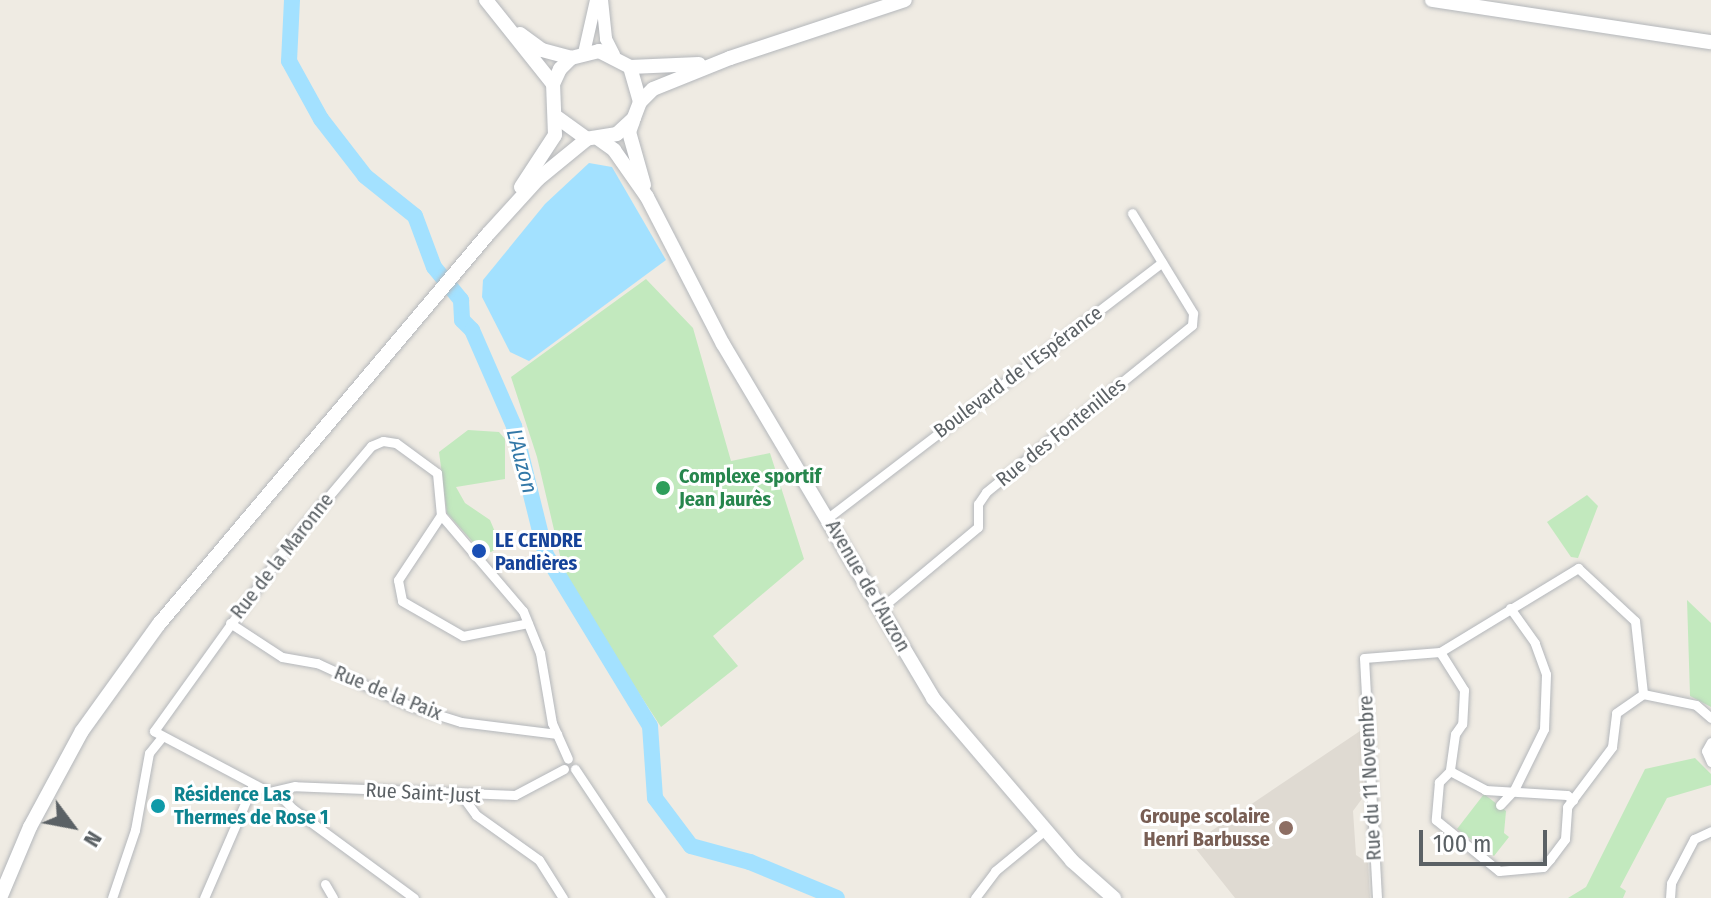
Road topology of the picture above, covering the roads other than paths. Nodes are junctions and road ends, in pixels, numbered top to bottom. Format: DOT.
graph roads {
  1 [pos="486,0"];
  2 [pos="596,0"];
  3 [pos="602,0"];
  4 [pos="905,0"];
  5 [pos="1432,0"];
  6 [pos="500,19"];
  7 [pos="1711,42"];
  8 [pos="577,55"];
  9 [pos="614,55"];
  10 [pos="730,58"];
  11 [pos="630,67"];
  12 [pos="553,84"];
  13 [pos="640,102"];
  14 [pos="558,118"];
  15 [pos="634,118"];
  16 [pos="593,139"];
  17 [pos="647,197"];
  18 [pos="1132,213"];
  19 [pos="488,234"];
  20 [pos="1162,262"];
  21 [pos="441,515"];
  22 [pos="829,517"];
  23 [pos="881,608"];
  24 [pos="1510,608"];
  25 [pos="230,623"];
  26 [pos="528,623"];
  27 [pos="1440,652"];
  28 [pos="1643,694"];
  29 [pos="1711,718"];
  30 [pos="557,734"];
  31 [pos="157,735"];
  32 [pos="1711,742"];
  33 [pos="1711,762"];
  34 [pos="566,764"];
  35 [pos="1450,771"];
  36 [pos="252,787"];
  37 [pos="1514,790"];
  38 [pos="277,792"];
  39 [pos="463,797"];
  40 [pos="1573,800"];
  41 [pos="1500,805"];
  42 [pos="1045,830"];
  43 [pos="1711,831"];
  44 [pos="325,884"];
  45 [pos="404,891"];
  46 [pos="0,898"];
  47 [pos="112,898"];
  48 [pos="204,898"];
  49 [pos="333,898"];
  50 [pos="391,898"];
  51 [pos="414,898"];
  52 [pos="563,898"];
  53 [pos="661,898"];
  54 [pos="975,898"];
  55 [pos="1114,898"];
  56 [pos="1377,898"];
  57 [pos="1670,898"];
  1 -- 6 [label="main road"];
  2 -- 8 [label="street"];
  3 -- 9 [label="street"];
  4 -- 10 [label="main road"];
  5 -- 7 [label="main road"];
  6 -- 8 [label="main road"];
  6 -- 12 [label="main road"];
  8 -- 9 [label="main road"];
  8 -- 12 [label="main road"];
  9 -- 11 [label="main road"];
  10 -- 11 [label="main road"];
  10 -- 13 [label="main road"];
  11 -- 13 [label="main road"];
  12 -- 14 [label="main road"];
  13 -- 15 [label="main road"];
  14 -- 16 [label="main road"];
  14 -- 19 [label="main road"];
  15 -- 16 [label="main road"];
  15 -- 17 [label="main road"];
  16 -- 17 [label="main road"];
  16 -- 19 [label="main road"];
  17 -- 22 [label="main road, Avenue de l'Auzon"];
  18 -- 20 [label="street"];
  19 -- 46 [label="main road"];
  20 -- 22 [label="street, Boulevard de l'Espérance"];
  20 -- 23 [label="street, Rue des Fontenilles"];
  21 -- 25 [label="street, Rue de la Maronne"];
  21 -- 26 [label="street"];
  21 -- 26 [label="street"];
  22 -- 23 [label="main road, Avenue de l'Auzon"];
  23 -- 42 [label="main road, Avenue de l'Auzon"];
  24 -- 27 [label="street"];
  24 -- 28 [label="street"];
  24 -- 37 [label="street"];
  25 -- 30 [label="street, Rue de la Paix"];
  25 -- 31 [label="street, Rue de la Maronne"];
  26 -- 30 [label="street"];
  27 -- 35 [label="street"];
  27 -- 56 [label="street, Rue du 11 Novembre"];
  28 -- 29 [label="street"];
  28 -- 40 [label="street"];
  30 -- 34 [label="street"];
  31 -- 36 [label="street"];
  31 -- 47 [label="street, Rue de la Maronne"];
  32 -- 33 [label="street"];
  34 -- 39 [label="street, Rue Saint-Just"];
  34 -- 53 [label="street"];
  35 -- 37 [label="street"];
  35 -- 40 [label="street"];
  36 -- 38 [label="street"];
  36 -- 48 [label="street"];
  37 -- 40 [label="street"];
  37 -- 41 [label="street"];
  38 -- 39 [label="street, Rue Saint-Just"];
  38 -- 45 [label="street"];
  39 -- 52 [label="street"];
  42 -- 54 [label="street"];
  42 -- 55 [label="main road, Avenue de l'Auzon"];
  43 -- 57 [label="street"];
  44 -- 49 [label="street"];
  45 -- 50 [label="street"];
  45 -- 51 [label="street"];
}
